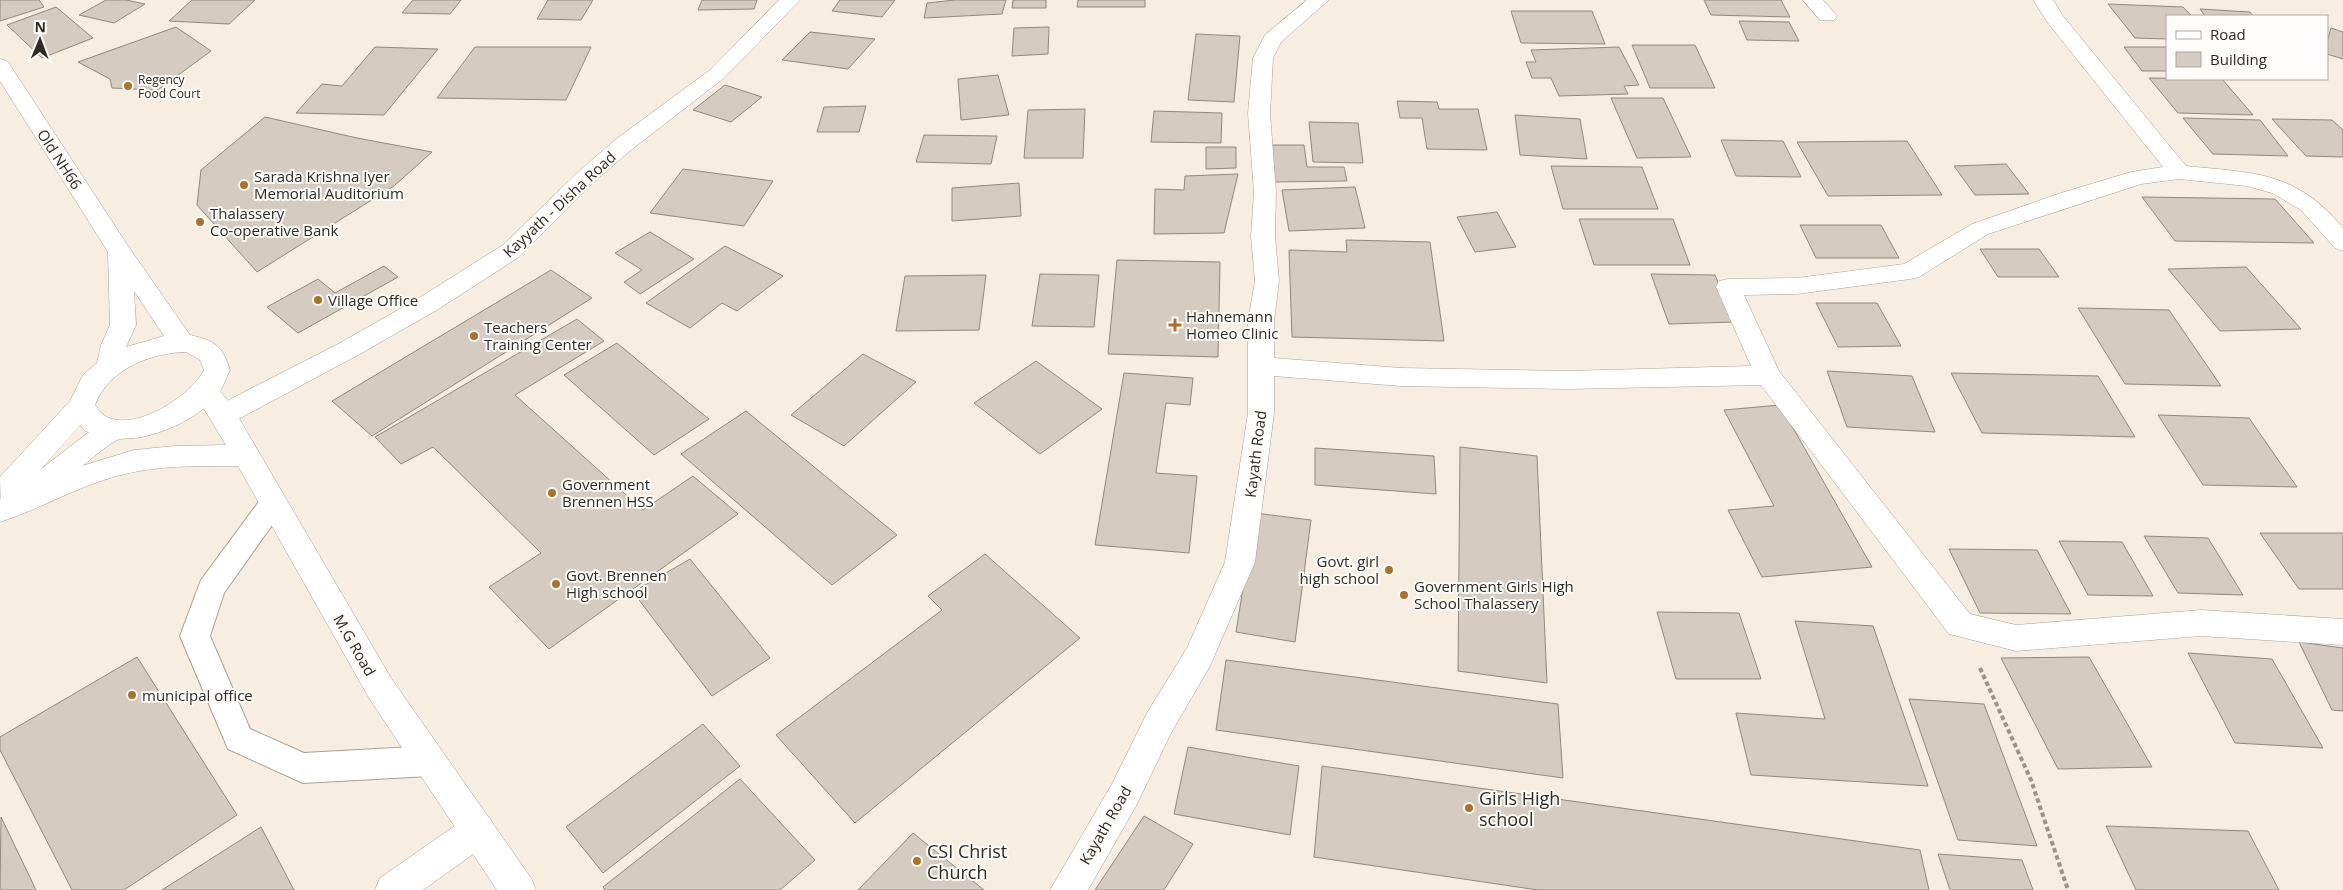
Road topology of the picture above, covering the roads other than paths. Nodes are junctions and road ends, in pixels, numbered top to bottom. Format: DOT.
graph roads {
  1 [pos="790,0"];
  2 [pos="1319,0"];
  3 [pos="1813,0"];
  4 [pos="2043,0"];
  5 [pos="1827,16"];
  6 [pos="0,65"];
  7 [pos="2178,172"];
  8 [pos="2343,243"];
  9 [pos="120,252"];
  10 [pos="182,344"];
  11 [pos="1262,366"];
  12 [pos="108,369"];
  13 [pos="1768,375"];
  14 [pos="206,391"];
  15 [pos="81,406"];
  16 [pos="222,416"];
  17 [pos="112,429"];
  18 [pos="245,455"];
  19 [pos="0,496"];
  20 [pos="273,504"];
  21 [pos="0,508"];
  22 [pos="0,512"];
  23 [pos="2343,632"];
  24 [pos="430,761"];
  25 [pos="478,830"];
  26 [pos="392,890"];
  27 [pos="518,890"];
  28 [pos="1068,890"];
  1 -- 16 [label="street, Kayyath - Disha Road"];
  2 -- 11 [label="street, Kayath Road"];
  3 -- 5 [label="street"];
  4 -- 7 [label="street"];
  6 -- 9 [label="street, Old NH66"];
  7 -- 8 [label="street"];
  7 -- 13 [label="street"];
  9 -- 10 [label="street, Old NH66"];
  9 -- 12 [label="street"];
  10 -- 12 [label="street"];
  10 -- 14 [label="street"];
  11 -- 13 [label="street"];
  11 -- 28 [label="street, Kayath Road"];
  12 -- 15 [label="street"];
  13 -- 23 [label="street"];
  14 -- 16 [label="street, M.G Road"];
  14 -- 17 [label="street"];
  15 -- 17 [label="street"];
  15 -- 19 [label="street"];
  16 -- 18 [label="street, M.G Road"];
  17 -- 21 [label="street"];
  18 -- 20 [label="street, M.G Road"];
  18 -- 22 [label="street"];
  20 -- 24 [label="street, M.G Road"];
  20 -- 24 [label="lane"];
  24 -- 25 [label="street, M.G Road"];
  25 -- 26 [label="street"];
  25 -- 27 [label="street, M.G Road"];
}
